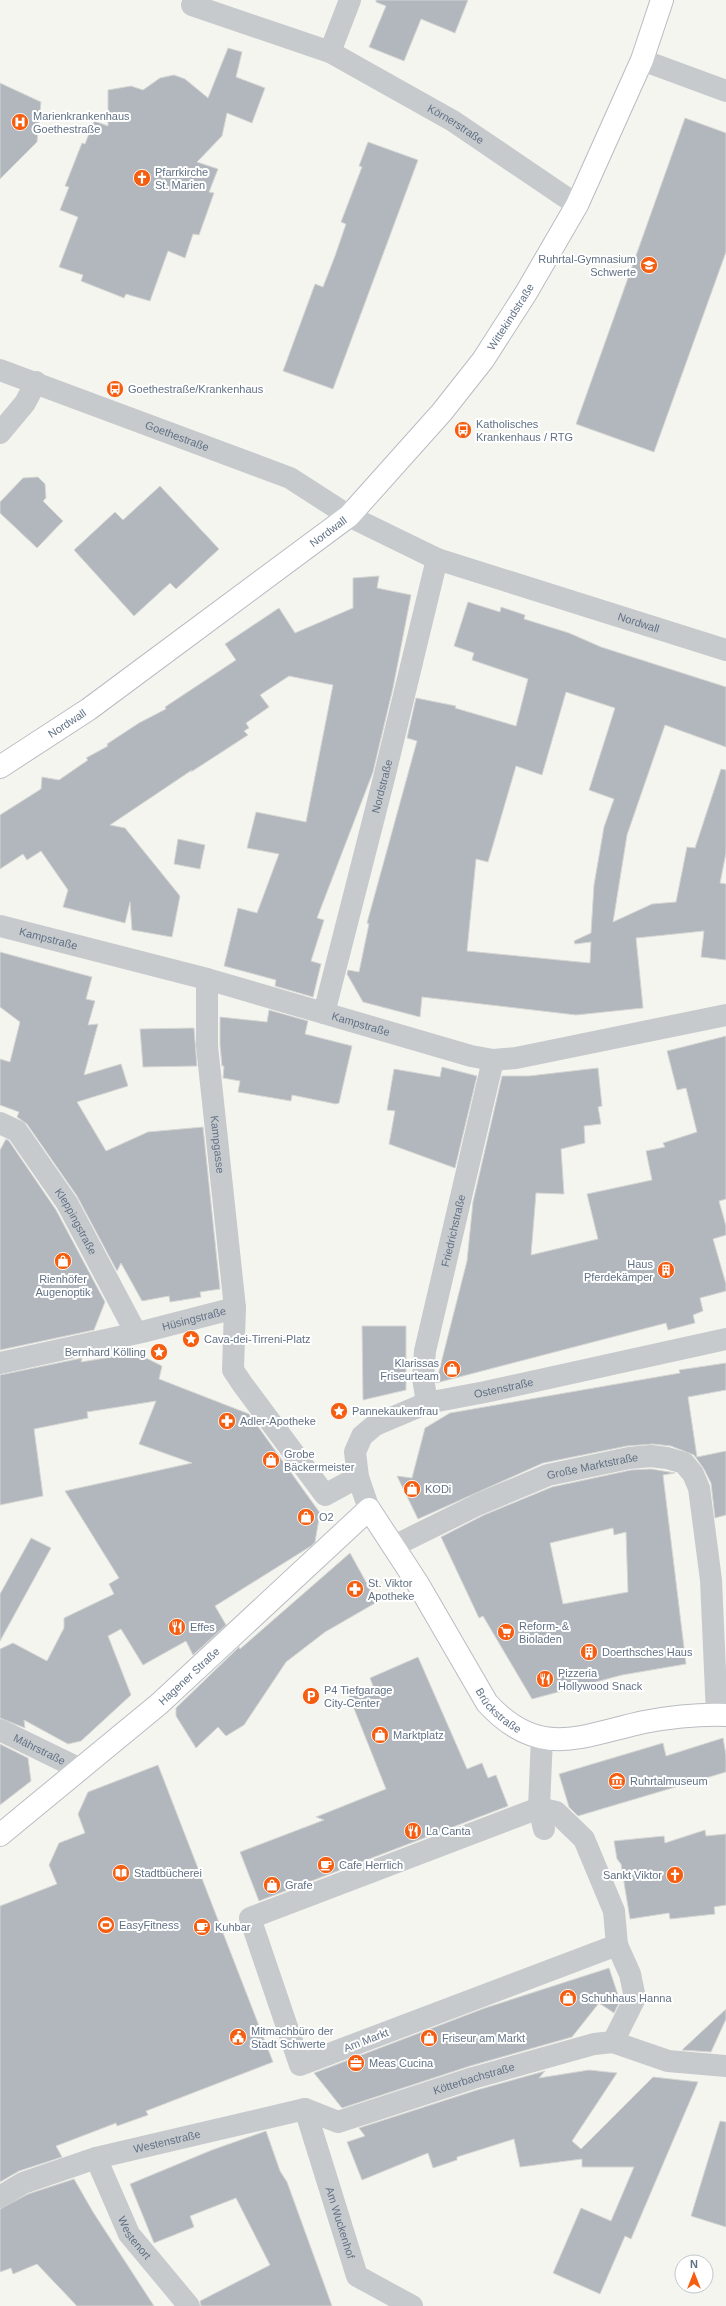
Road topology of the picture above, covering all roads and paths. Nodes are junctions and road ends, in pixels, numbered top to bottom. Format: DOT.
graph roads {
  1 [pos="350,0"];
  2 [pos="662,0"];
  3 [pos="192,5"];
  4 [pos="330,52"];
  5 [pos="642,60"];
  6 [pos="726,91"];
  7 [pos="577,206"];
  8 [pos="0,370"];
  9 [pos="36,382"];
  10 [pos="0,433"];
  11 [pos="349,516"];
  12 [pos="437,559"];
  13 [pos="726,650"];
  14 [pos="0,767"];
  15 [pos="0,926"];
  16 [pos="207,979"];
  17 [pos="324,1013"];
  18 [pos="726,1015"];
  19 [pos="493,1060"];
  20 [pos="0,1123"];
  21 [pos="235,1308"];
  22 [pos="136,1333"];
  23 [pos="726,1339"];
  24 [pos="0,1363"];
  25 [pos="427,1402"];
  26 [pos="358,1477"];
  27 [pos="370,1509"];
  28 [pos="394,1546"];
  29 [pos="719,1576"];
  30 [pos="721,1715"];
  31 [pos="0,1730"];
  32 [pos="542,1737"];
  33 [pos="80,1769"];
  34 [pos="566,1796"];
  35 [pos="538,1808"];
  36 [pos="544,1829"];
  37 [pos="0,1834"];
  38 [pos="617,1945"];
  39 [pos="613,2042"];
  40 [pos="726,2066"];
  41 [pos="305,2109"];
  42 [pos="96,2158"];
  43 [pos="0,2197"];
  44 [pos="189,2306"];
  45 [pos="412,2306"];
  1 -- 4 [label="street"];
  2 -- 5 [label="main road, Wittekindstraße"];
  3 -- 4 [label="street, Körnerstraße"];
  4 -- 7 [label="street, Körnerstraße"];
  5 -- 6 [label="street"];
  5 -- 7 [label="main road, Wittekindstraße"];
  7 -- 11 [label="main road, Wittekindstraße"];
  8 -- 9 [label="street, Goethestraße"];
  9 -- 10 [label="street"];
  9 -- 11 [label="street, Goethestraße"];
  11 -- 12 [label="street, Nordwall"];
  11 -- 14 [label="main road, Nordwall"];
  12 -- 13 [label="street, Nordwall"];
  12 -- 17 [label="street, Nordstraße"];
  15 -- 16 [label="street, Kampstraße"];
  16 -- 17 [label="street, Kampstraße"];
  16 -- 21 [label="street, Kampgasse"];
  17 -- 19 [label="street, Kampstraße"];
  18 -- 19 [label="street, Kampstraße"];
  19 -- 25 [label="street, Friedrichstraße"];
  20 -- 22 [label="street, Kleppingstraße"];
  21 -- 22 [label="street, Hüsingstraße"];
  21 -- 26 [label="street, Hüsingstraße"];
  22 -- 24 [label="street, Hüsingstraße"];
  23 -- 25 [label="street, Ostenstraße"];
  25 -- 26 [label="street, Ostenstraße"];
  26 -- 27 [label="street, Ostenstraße"];
  27 -- 28 [label="main road, Brückstraße"];
  27 -- 33 [label="main road, Hagener Straße"];
  28 -- 29 [label="street, Große Marktstraße"];
  28 -- 32 [label="main road, Brückstraße"];
  29 -- 30 [label="street, Große Marktstraße"];
  30 -- 32 [label="main road, Brückstraße"];
  31 -- 33 [label="street, Mährstraße"];
  32 -- 35 [label="street"];
  33 -- 37 [label="main road, Hagener Straße"];
  34 -- 35 [label="street, Am Markt"];
  35 -- 36 [label="street"];
  35 -- 38 [label="street"];
  35 -- 38 [label="street, Am Markt"];
  38 -- 39 [label="street"];
  39 -- 40 [label="street, Kötterbachstraße"];
  39 -- 41 [label="street, Kötterbachstraße"];
  41 -- 42 [label="street, Westenstraße"];
  41 -- 45 [label="street, Am Wuckenhof"];
  42 -- 43 [label="street, Westenstraße"];
  42 -- 44 [label="street, Westenort"];
}
